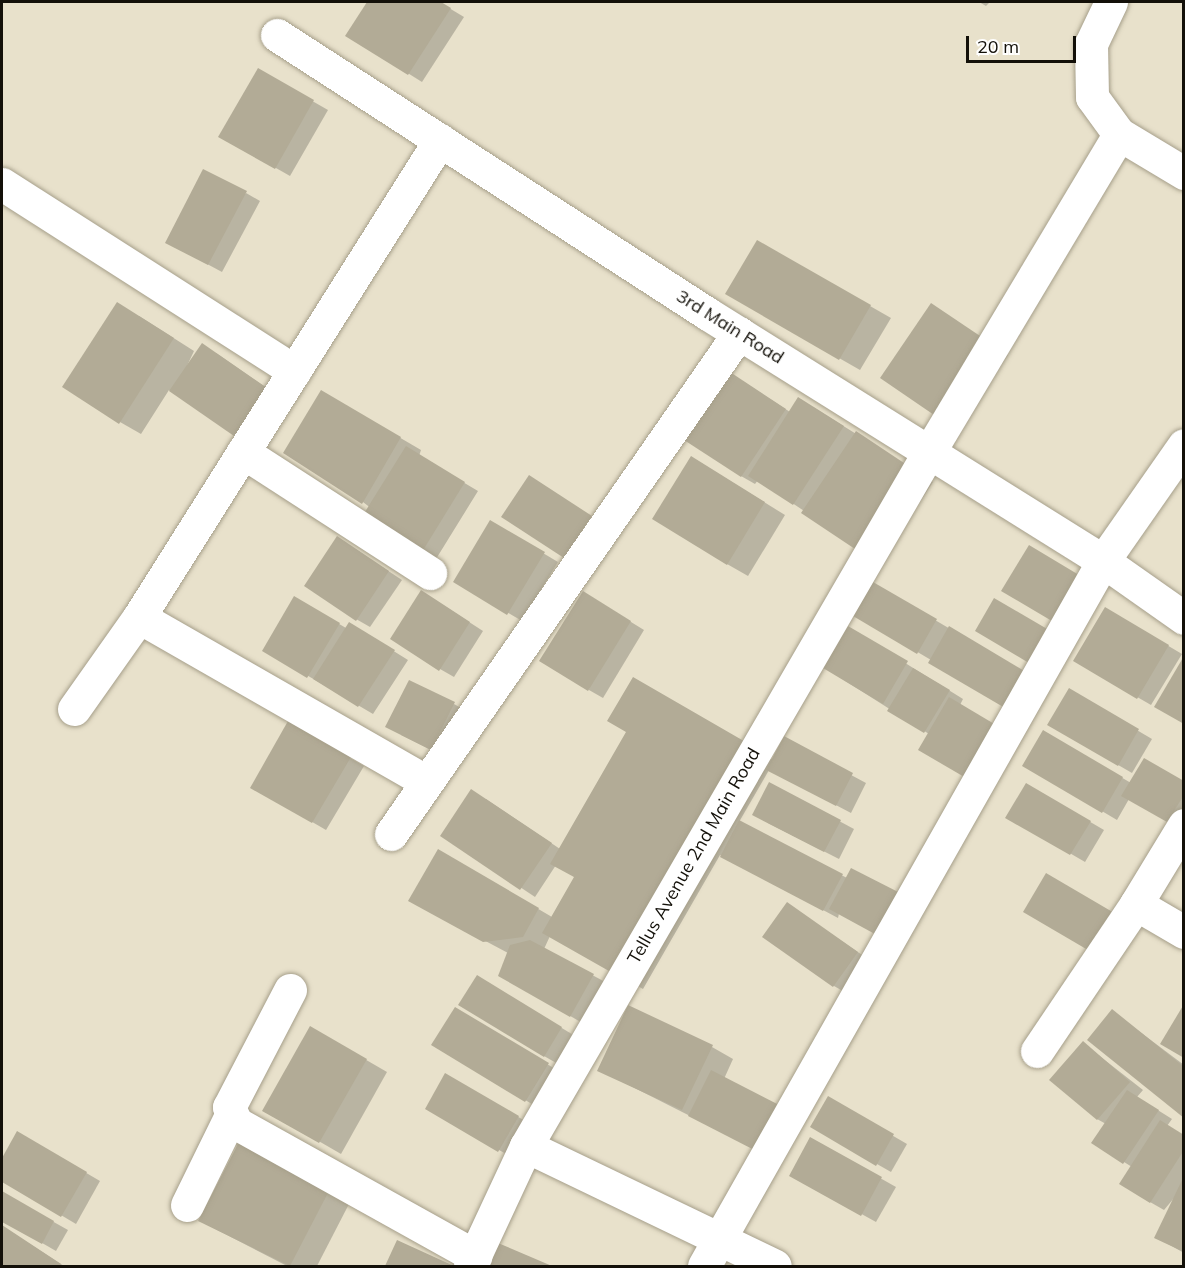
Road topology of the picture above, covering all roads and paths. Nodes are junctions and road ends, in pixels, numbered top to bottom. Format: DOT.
graph roads {
  1 [pos="1111,2"];
  2 [pos="277,34"];
  3 [pos="1119,134"];
  4 [pos="440,140"];
  5 [pos="1184,173"];
  6 [pos="2,184"];
  7 [pos="739,333"];
  8 [pos="294,371"];
  9 [pos="1184,445"];
  10 [pos="243,452"];
  11 [pos="929,452"];
  12 [pos="1103,561"];
  13 [pos="430,573"];
  14 [pos="139,617"];
  15 [pos="1184,618"];
  16 [pos="74,709"];
  17 [pos="425,781"];
  18 [pos="1184,825"];
  19 [pos="391,834"];
  20 [pos="1136,904"];
  21 [pos="1184,932"];
  22 [pos="290,990"];
  23 [pos="1037,1051"];
  24 [pos="231,1115"];
  25 [pos="526,1146"];
  26 [pos="187,1205"];
  27 [pos="711,1253"];
  28 [pos="472,1261"];
  29 [pos="775,1266"];
  1 -- 3 [label="street"];
  2 -- 4 [label="street, 3rd Main Road"];
  3 -- 5 [label="street"];
  3 -- 11 [label="street, Tellus Avenue 2nd Main Road"];
  4 -- 7 [label="street, 3rd Main Road"];
  4 -- 8 [label="street"];
  6 -- 8 [label="street"];
  7 -- 11 [label="street, 3rd Main Road"];
  7 -- 17 [label="street"];
  8 -- 10 [label="street"];
  9 -- 12 [label="street"];
  10 -- 13 [label="street"];
  10 -- 14 [label="street"];
  11 -- 12 [label="street, 3rd Main Road"];
  11 -- 25 [label="street, Tellus Avenue 2nd Main Road"];
  12 -- 15 [label="street, 3rd Main Road"];
  12 -- 27 [label="street"];
  14 -- 16 [label="street"];
  14 -- 17 [label="street"];
  17 -- 19 [label="street"];
  18 -- 20 [label="street"];
  20 -- 21 [label="street"];
  20 -- 23 [label="street"];
  22 -- 24 [label="street"];
  24 -- 26 [label="street"];
  24 -- 28 [label="street"];
  25 -- 27 [label="street"];
  25 -- 28 [label="street, Tellus Avenue 2nd Main Road"];
  27 -- 29 [label="street"];
}
